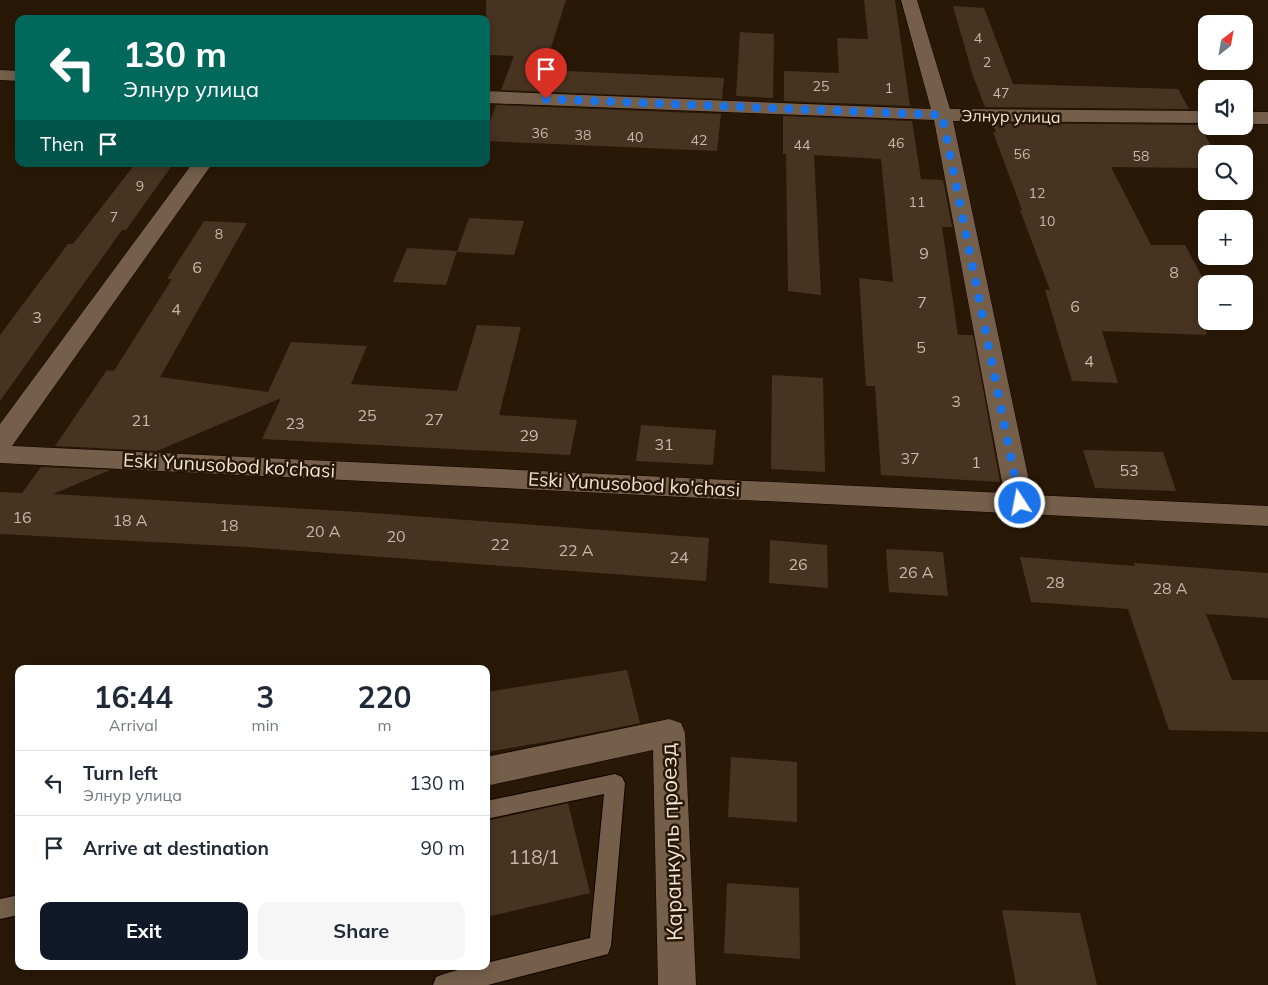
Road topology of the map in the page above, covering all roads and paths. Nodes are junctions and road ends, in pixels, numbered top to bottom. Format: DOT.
graph roads {
  1 [pos="909,0"];
  2 [pos="0,75"];
  3 [pos="15,76"];
  4 [pos="490,96"];
  5 [pos="942,115"];
  6 [pos="1198,117"];
  7 [pos="1253,118"];
  8 [pos="1268,118"];
  9 [pos="200,167"];
  10 [pos="0,443"];
  11 [pos="0,454"];
  12 [pos="1020,503"];
  13 [pos="1268,516"];
  14 [pos="490,771"];
  15 [pos="490,809"];
  16 [pos="15,906"];
  17 [pos="0,909"];
  18 [pos="444,985"];
  19 [pos="677,985"];
  1 -- 5 [label="street"];
  2 -- 3 [label="street"];
  4 -- 5 [label="street, Элнур улица"];
  5 -- 6 [label="street, Элнур улица"];
  5 -- 12 [label="street"];
  7 -- 8 [label="street"];
  9 -- 10 [label="street"];
  11 -- 12 [label="street, Eski Yunusobod ko'chasi"];
  12 -- 13 [label="street, Eski Yunusobod ko'chasi"];
  14 -- 19 [label="street, Каранкуль проезд"];
  15 -- 18 [label="lane"];
  16 -- 17 [label="lane"];
}
